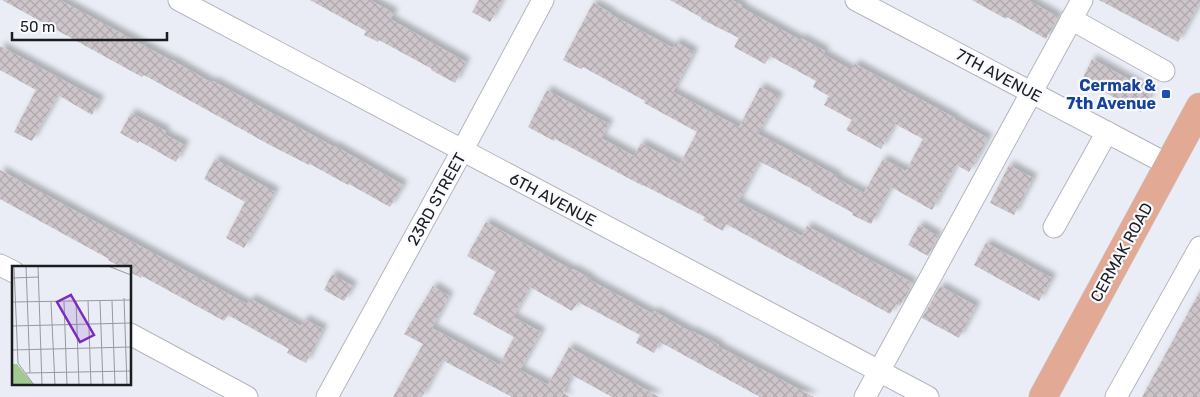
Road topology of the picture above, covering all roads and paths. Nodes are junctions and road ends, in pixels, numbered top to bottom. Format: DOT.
graph roads {
  1 [pos="179,0"];
  2 [pos="543,0"];
  3 [pos="856,0"];
  4 [pos="1082,0"];
  5 [pos="1071,19"];
  6 [pos="1164,71"];
  7 [pos="1031,92"];
  8 [pos="1200,107"];
  9 [pos="1107,132"];
  10 [pos="462,150"];
  11 [pos="1169,165"];
  12 [pos="1054,227"];
  13 [pos="1200,247"];
  14 [pos="0,265"];
  15 [pos="12,271"];
  16 [pos="131,335"];
  17 [pos="879,371"];
  18 [pos="247,397"];
  19 [pos="327,397"];
  20 [pos="864,397"];
  21 [pos="928,397"];
  22 [pos="1042,397"];
  23 [pos="1116,397"];
  1 -- 10 [label="street, 6TH AVENUE"];
  2 -- 10 [label="street, 23RD STREET"];
  3 -- 7 [label="street, 7TH AVENUE"];
  4 -- 5 [label="street"];
  5 -- 6 [label="street"];
  5 -- 7 [label="street"];
  7 -- 9 [label="street, 7TH AVENUE"];
  7 -- 17 [label="street"];
  8 -- 11 [label="main road, CERMAK ROAD"];
  9 -- 11 [label="street, 7TH AVENUE"];
  9 -- 12 [label="street"];
  10 -- 17 [label="street, 6TH AVENUE"];
  10 -- 19 [label="street, 23RD STREET"];
  11 -- 22 [label="main road, CERMAK ROAD"];
  13 -- 23 [label="street"];
  14 -- 15 [label="street"];
  16 -- 18 [label="street"];
  17 -- 20 [label="street"];
  17 -- 21 [label="street, 6TH AVENUE"];
}
